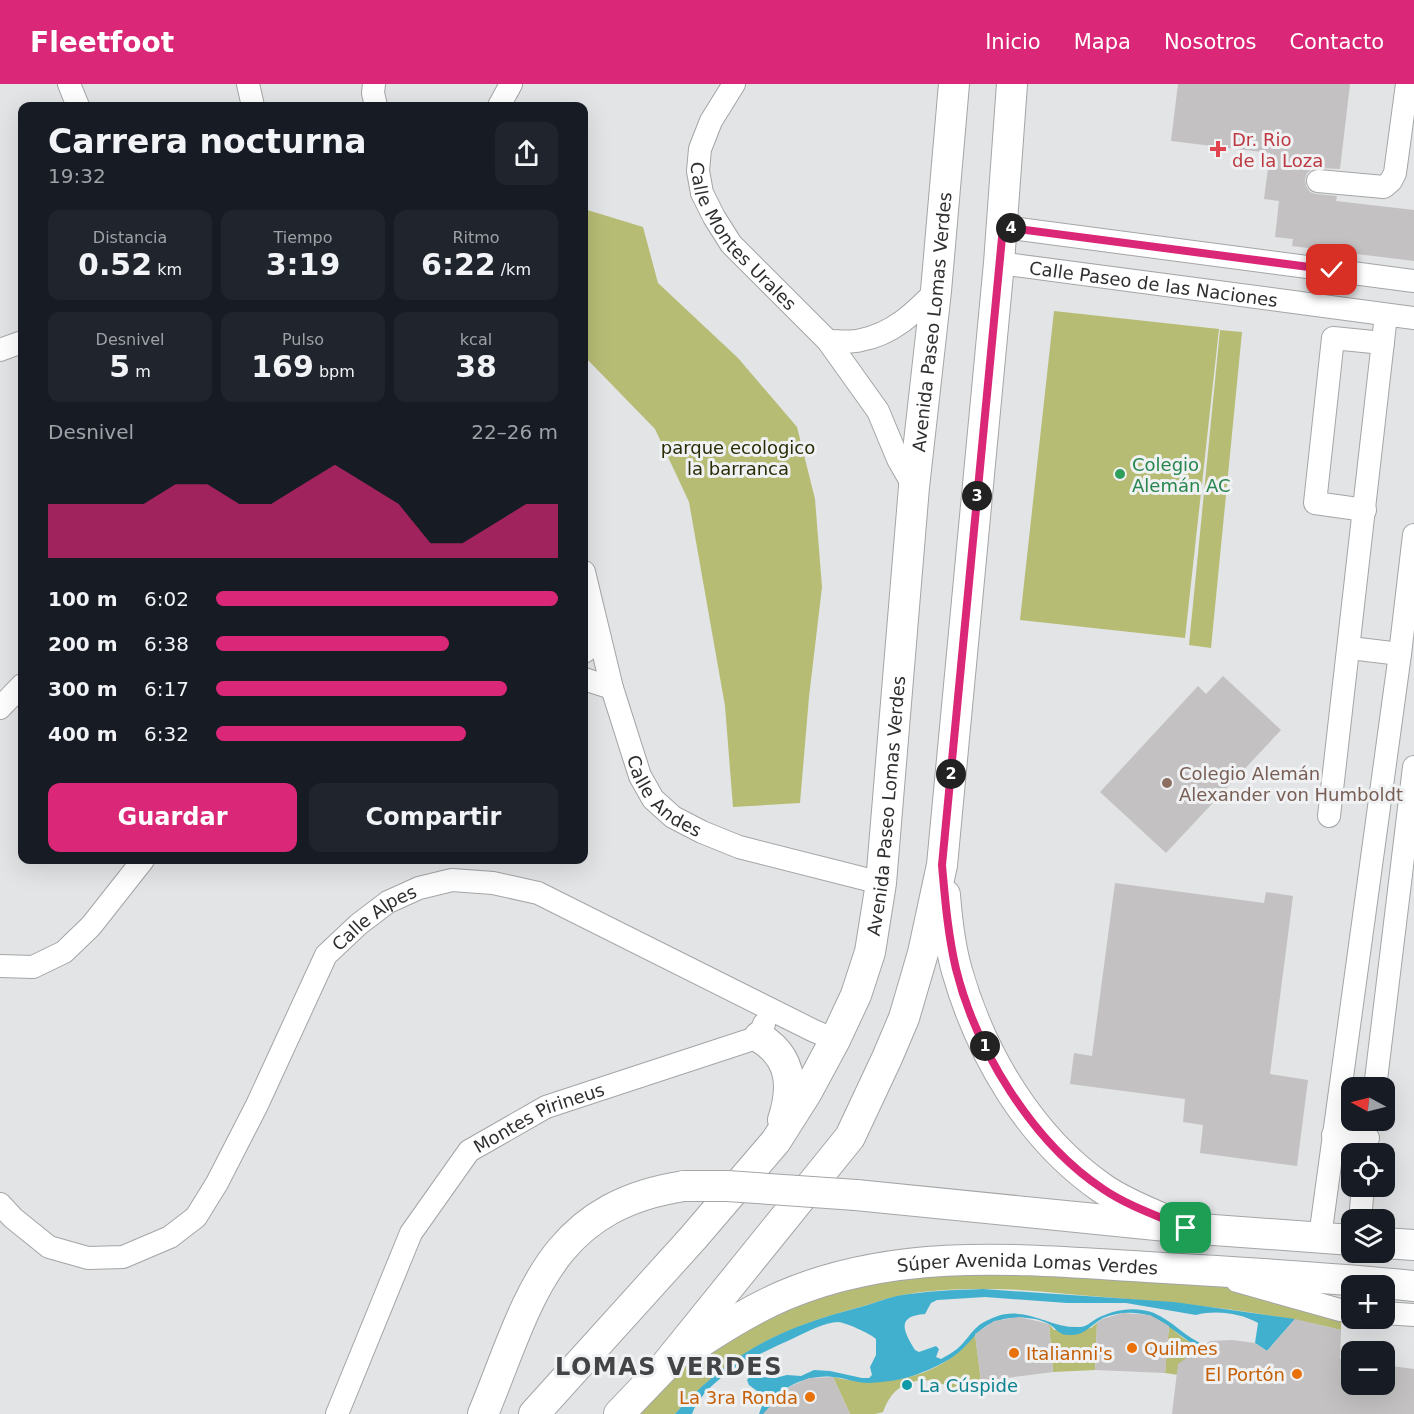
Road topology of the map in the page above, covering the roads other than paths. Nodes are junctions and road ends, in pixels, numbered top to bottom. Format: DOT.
graph roads {
  1 [pos="69,84"];
  2 [pos="248,84"];
  3 [pos="374,84"];
  4 [pos="511,84"];
  5 [pos="734,84"];
  6 [pos="954,84"];
  7 [pos="1012,84"];
  8 [pos="1407,84"];
  9 [pos="76,102"];
  10 [pos="252,102"];
  11 [pos="375,102"];
  12 [pos="501,102"];
  13 [pos="1318,181"];
  14 [pos="1003,227"];
  15 [pos="999,262"];
  16 [pos="1414,281"];
  17 [pos="936,291"];
  18 [pos="1386,315"];
  19 [pos="1414,318"];
  20 [pos="828,341"];
  21 [pos="18,343"];
  22 [pos="1383,343"];
  23 [pos="0,350"];
  24 [pos="914,488"];
  25 [pos="1365,510"];
  26 [pos="1414,535"];
  27 [pos="1411,587"];
  28 [pos="588,609"];
  29 [pos="592,646"];
  30 [pos="1350,648"];
  31 [pos="1400,654"];
  32 [pos="588,680"];
  33 [pos="612,688"];
  34 [pos="18,689"];
  35 [pos="0,708"];
  36 [pos="1414,767"];
  37 [pos="1329,816"];
  38 [pos="1410,822"];
  39 [pos="1408,863"];
  40 [pos="140,864"];
  41 [pos="942,865"];
  42 [pos="881,884"];
  43 [pos="0,966"];
  44 [pos="771,1008"];
  45 [pos="759,1037"];
  46 [pos="835,1040"];
  47 [pos="1377,1077"];
  48 [pos="1333,1135"];
  49 [pos="1369,1138"];
  50 [pos="776,1141"];
  51 [pos="0,1204"];
  52 [pos="1186,1228"];
  53 [pos="1320,1237"];
  54 [pos="1341,1239"];
  55 [pos="1395,1244"];
  56 [pos="1414,1245"];
  57 [pos="1201,1270"];
  58 [pos="1414,1286"];
  59 [pos="1341,1310"];
  60 [pos="1395,1314"];
  61 [pos="1414,1315"];
  62 [pos="665,1366"];
  63 [pos="337,1414"];
  64 [pos="483,1414"];
  65 [pos="534,1414"];
  66 [pos="619,1414"];
  67 [pos="637,1414"];
  1 -- 9 [label="street"];
  2 -- 10 [label="street"];
  3 -- 11 [label="street"];
  4 -- 12 [label="street"];
  5 -- 20 [label="street, Calle Montes Urales"];
  6 -- 17 [label="main road, Avenida Paseo Lomas Verdes"];
  7 -- 14 [label="main road"];
  8 -- 13 [label="street"];
  14 -- 15 [label="main road"];
  14 -- 16 [label="street, Calle Paseo de las Naciones"];
  15 -- 18 [label="street, Calle Paseo de las Naciones"];
  15 -- 41 [label="main road"];
  17 -- 20 [label="street"];
  17 -- 24 [label="main road, Avenida Paseo Lomas Verdes"];
  18 -- 19 [label="street, Calle Paseo de las Naciones"];
  18 -- 22 [label="street"];
  20 -- 24 [label="street, Calle Montes Urales"];
  21 -- 23 [label="street"];
  22 -- 25 [label="street"];
  22 -- 25 [label="street"];
  24 -- 42 [label="main road, Avenida Paseo Lomas Verdes"];
  25 -- 30 [label="street"];
  26 -- 27 [label="street"];
  27 -- 31 [label="street"];
  28 -- 29 [label="street, Calle Andes"];
  29 -- 33 [label="street, Calle Andes"];
  30 -- 31 [label="street"];
  30 -- 37 [label="street"];
  31 -- 48 [label="street"];
  32 -- 33 [label="street"];
  33 -- 42 [label="street, Calle Andes"];
  34 -- 35 [label="street"];
  36 -- 38 [label="street"];
  38 -- 39 [label="street"];
  39 -- 47 [label="street"];
  40 -- 43 [label="street"];
  41 -- 52 [label="main road"];
  41 -- 62 [label="main road"];
  42 -- 46 [label="main road, Avenida Paseo Lomas Verdes"];
  44 -- 45 [label="street"];
  44 -- 46 [label="street, Calle Alpes"];
  44 -- 51 [label="street, Calle Alpes"];
  45 -- 50 [label="main road"];
  45 -- 63 [label="street, Montes Pirineus"];
  46 -- 50 [label="main road, Avenida Paseo Lomas Verdes"];
  48 -- 49 [label="street"];
  48 -- 53 [label="street"];
  50 -- 65 [label="main road, Avenida Paseo Lomas Verdes"];
  52 -- 53 [label="main road"];
  52 -- 64 [label="main road, bridge"];
  53 -- 54 [label="main road"];
  55 -- 56 [label="main road"];
  57 -- 58 [label="main road, Súper Avenida Lomas Verdes"];
  57 -- 59 [label="street"];
  57 -- 62 [label="main road, Súper Avenida Lomas Verdes"];
  60 -- 61 [label="street"];
  62 -- 66 [label="main road"];
  62 -- 67 [label="street"];
}
